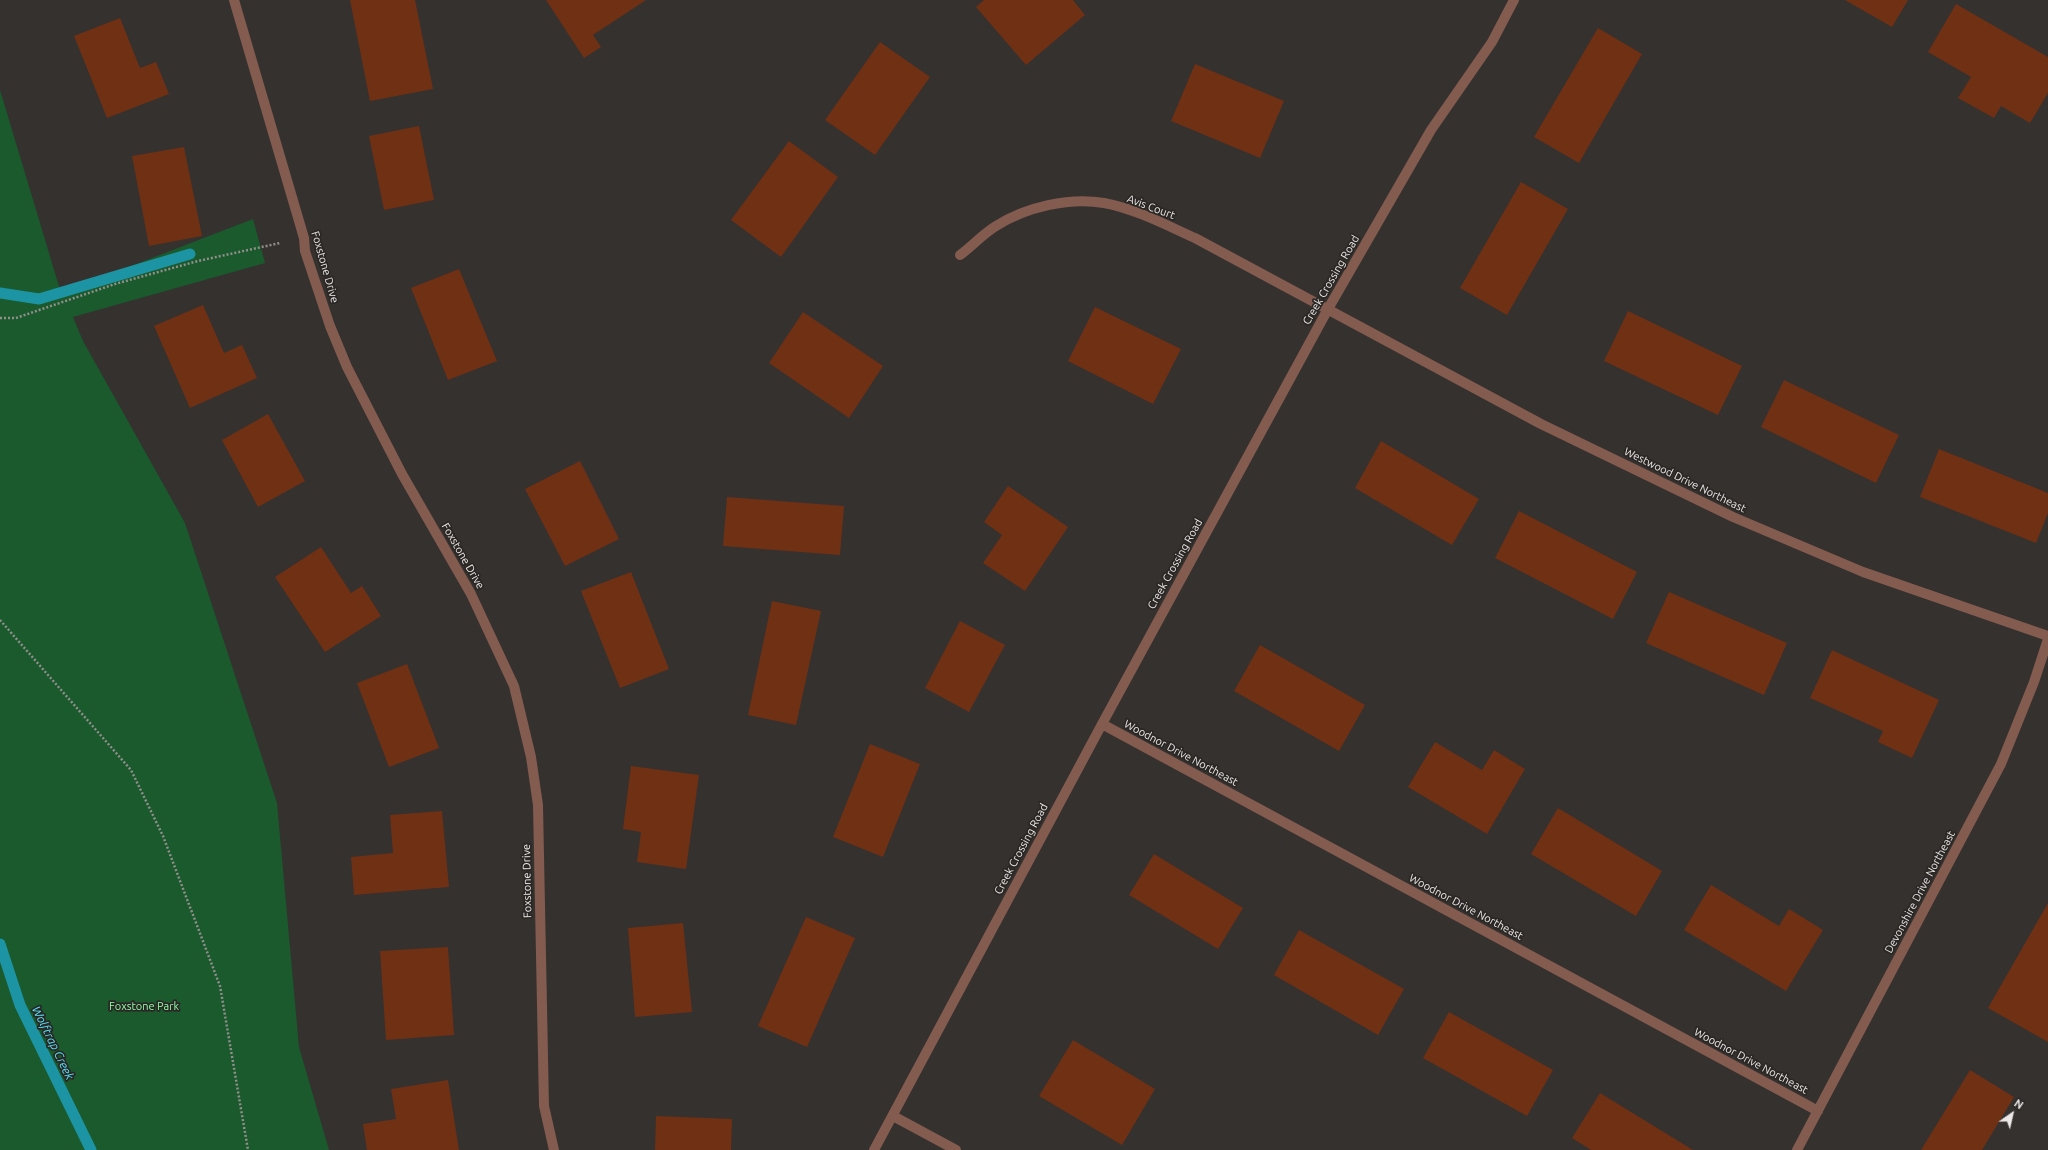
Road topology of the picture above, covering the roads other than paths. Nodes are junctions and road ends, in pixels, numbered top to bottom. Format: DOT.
graph roads {
  1 [pos="234,0"];
  2 [pos="1514,0"];
  3 [pos="960,255"];
  4 [pos="1328,310"];
  5 [pos="2048,638"];
  6 [pos="1102,724"];
  7 [pos="1818,1111"];
  8 [pos="893,1116"];
  9 [pos="554,1150"];
  10 [pos="874,1150"];
  11 [pos="956,1150"];
  12 [pos="1797,1150"];
  1 -- 9 [label="street, Foxstone Drive"];
  2 -- 4 [label="street, Creek Crossing Road"];
  3 -- 4 [label="street, Avis Court"];
  4 -- 5 [label="street, Westwood Drive Northeast"];
  4 -- 6 [label="street, Creek Crossing Road"];
  5 -- 7 [label="street, Devonshire Drive Northeast"];
  6 -- 7 [label="street, Woodnor Drive Northeast"];
  6 -- 8 [label="street, Creek Crossing Road"];
  7 -- 12 [label="street, Devonshire Drive Northeast"];
  8 -- 10 [label="street, Creek Crossing Road"];
  8 -- 11 [label="street"];
}
